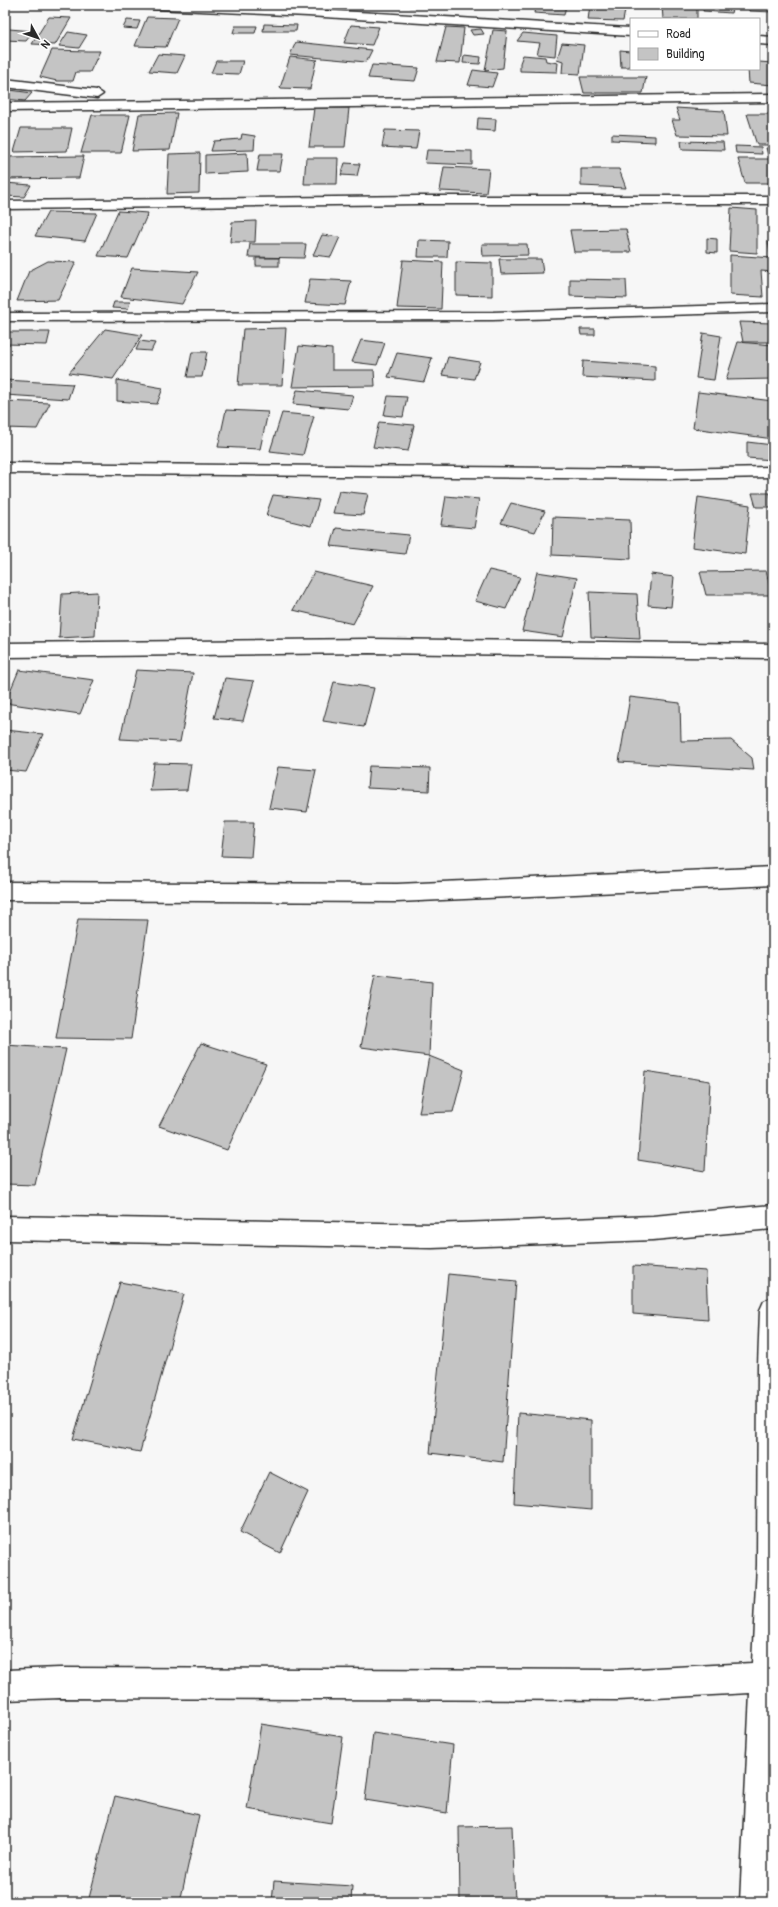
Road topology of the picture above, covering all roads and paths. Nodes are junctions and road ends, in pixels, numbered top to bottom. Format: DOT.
graph roads {
  1 [pos="133,5"];
  2 [pos="630,32"];
  3 [pos="760,40"];
  4 [pos="773,41"];
  5 [pos="5,83"];
  6 [pos="773,98"];
  7 [pos="173,104"];
  8 [pos="5,107"];
  9 [pos="773,200"];
  10 [pos="5,205"];
  11 [pos="773,308"];
  12 [pos="5,317"];
  13 [pos="5,468"];
  14 [pos="773,472"];
  15 [pos="5,650"];
  16 [pos="773,651"];
  17 [pos="773,876"];
  18 [pos="5,891"];
  19 [pos="773,1217"];
  20 [pos="5,1228"];
  21 [pos="773,1310"];
  22 [pos="769,1677"];
  23 [pos="5,1685"];
  24 [pos="756,1902"];
  1 -- 2 [label="street"];
  3 -- 4 [label="street"];
  5 -- 7 [label="street"];
  6 -- 7 [label="street"];
  7 -- 8 [label="street"];
  9 -- 10 [label="street"];
  11 -- 12 [label="street"];
  13 -- 14 [label="street"];
  15 -- 16 [label="street"];
  17 -- 18 [label="street"];
  19 -- 20 [label="street"];
  21 -- 22 [label="street"];
  22 -- 23 [label="street"];
  22 -- 24 [label="street"];
}
